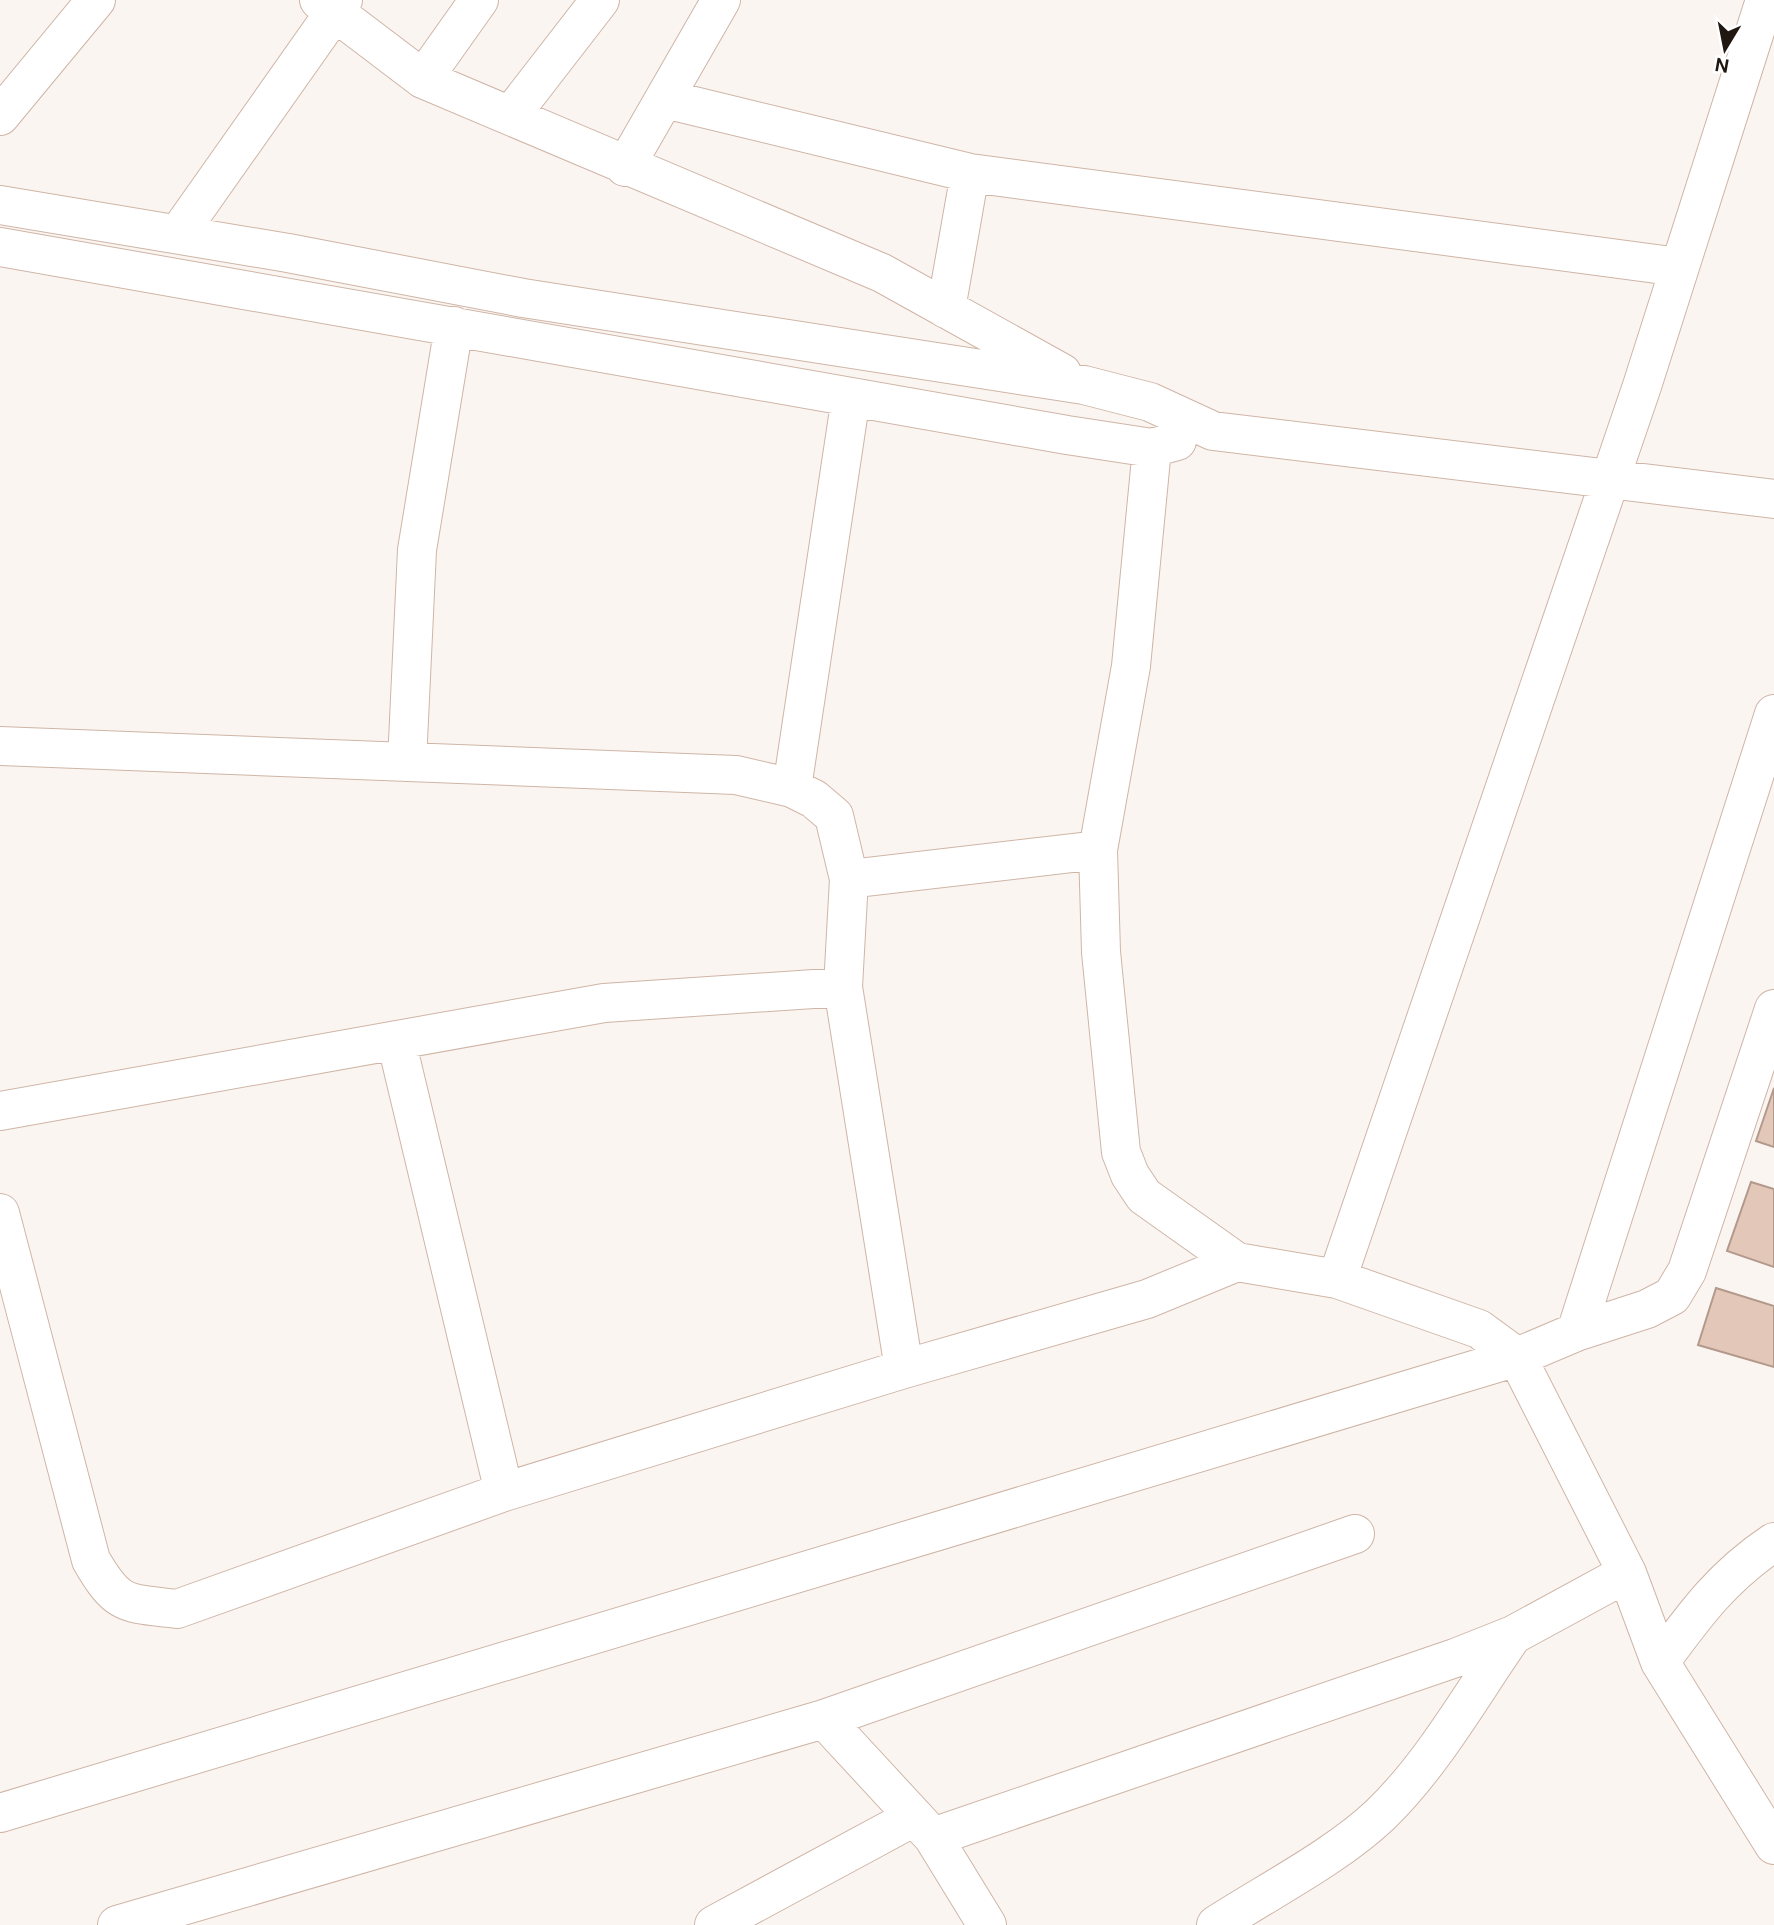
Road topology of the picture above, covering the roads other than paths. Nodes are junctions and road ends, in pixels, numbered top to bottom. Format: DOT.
graph roads {
  1 [pos="96,0"];
  2 [pos="479,0"];
  3 [pos="600,0"];
  4 [pos="722,0"];
  5 [pos="1765,0"];
  6 [pos="332,4"];
  7 [pos="423,79"];
  8 [pos="666,99"];
  9 [pos="511,115"];
  10 [pos="0,116"];
  11 [pos="625,167"];
  12 [pos="970,173"];
  13 [pos="0,205"];
  14 [pos="178,234"];
  15 [pos="0,247"];
  16 [pos="1679,267"];
  17 [pos="946,309"];
  18 [pos="454,326"];
  19 [pos="1084,384"];
  20 [pos="851,397"];
  21 [pos="1213,431"];
  22 [pos="1152,448"];
  23 [pos="1609,477"];
  24 [pos="1774,499"];
  25 [pos="1774,714"];
  26 [pos="0,746"];
  27 [pos="407,762"];
  28 [pos="792,788"];
  29 [pos="1098,849"];
  30 [pos="849,879"];
  31 [pos="843,987"];
  32 [pos="1774,1009"];
  33 [pos="396,1040"];
  34 [pos="0,1111"];
  35 [pos="0,1213"];
  36 [pos="1237,1262"];
  37 [pos="1337,1279"];
  38 [pos="1576,1332"];
  39 [pos="1517,1357"];
  40 [pos="904,1369"];
  41 [pos="504,1492"];
  42 [pos="1355,1534"];
  43 [pos="1774,1542"];
  44 [pos="1628,1573"];
  45 [pos="1513,1635"];
  46 [pos="1660,1662"];
  47 [pos="824,1718"];
  48 [pos="0,1813"];
  49 [pos="924,1827"];
  50 [pos="1774,1845"];
  51 [pos="117,1925"];
  52 [pos="714,1925"];
  53 [pos="987,1925"];
  54 [pos="1216,1925"];
  1 -- 10 [label="street"];
  2 -- 7 [label="street"];
  3 -- 9 [label="street"];
  4 -- 8 [label="street"];
  5 -- 16 [label="street"];
  6 -- 7 [label="street"];
  6 -- 14 [label="street"];
  7 -- 9 [label="street"];
  8 -- 11 [label="street"];
  8 -- 12 [label="street"];
  9 -- 11 [label="street"];
  11 -- 17 [label="street"];
  12 -- 16 [label="street"];
  12 -- 17 [label="street"];
  13 -- 14 [label="street"];
  14 -- 19 [label="street"];
  15 -- 18 [label="street"];
  16 -- 23 [label="street"];
  17 -- 19 [label="street"];
  18 -- 20 [label="street"];
  18 -- 27 [label="street"];
  19 -- 21 [label="street"];
  20 -- 22 [label="street"];
  20 -- 28 [label="street"];
  21 -- 22 [label="street"];
  21 -- 23 [label="street"];
  22 -- 29 [label="street"];
  23 -- 24 [label="street"];
  23 -- 37 [label="street"];
  25 -- 38 [label="street"];
  26 -- 27 [label="street"];
  27 -- 28 [label="street"];
  28 -- 30 [label="street"];
  29 -- 30 [label="street"];
  29 -- 36 [label="street"];
  30 -- 31 [label="street"];
  31 -- 33 [label="street"];
  31 -- 40 [label="street"];
  32 -- 38 [label="street"];
  33 -- 34 [label="street"];
  33 -- 41 [label="street"];
  35 -- 41 [label="street"];
  36 -- 37 [label="street"];
  36 -- 40 [label="street"];
  37 -- 39 [label="street"];
  38 -- 39 [label="street"];
  39 -- 44 [label="street"];
  39 -- 48 [label="street"];
  40 -- 41 [label="street"];
  42 -- 47 [label="street"];
  43 -- 46 [label="street"];
  44 -- 45 [label="street"];
  44 -- 46 [label="street"];
  45 -- 49 [label="street"];
  45 -- 54 [label="street"];
  46 -- 50 [label="street"];
  47 -- 49 [label="street"];
  47 -- 51 [label="street"];
  49 -- 52 [label="street"];
  49 -- 53 [label="street"];
}
